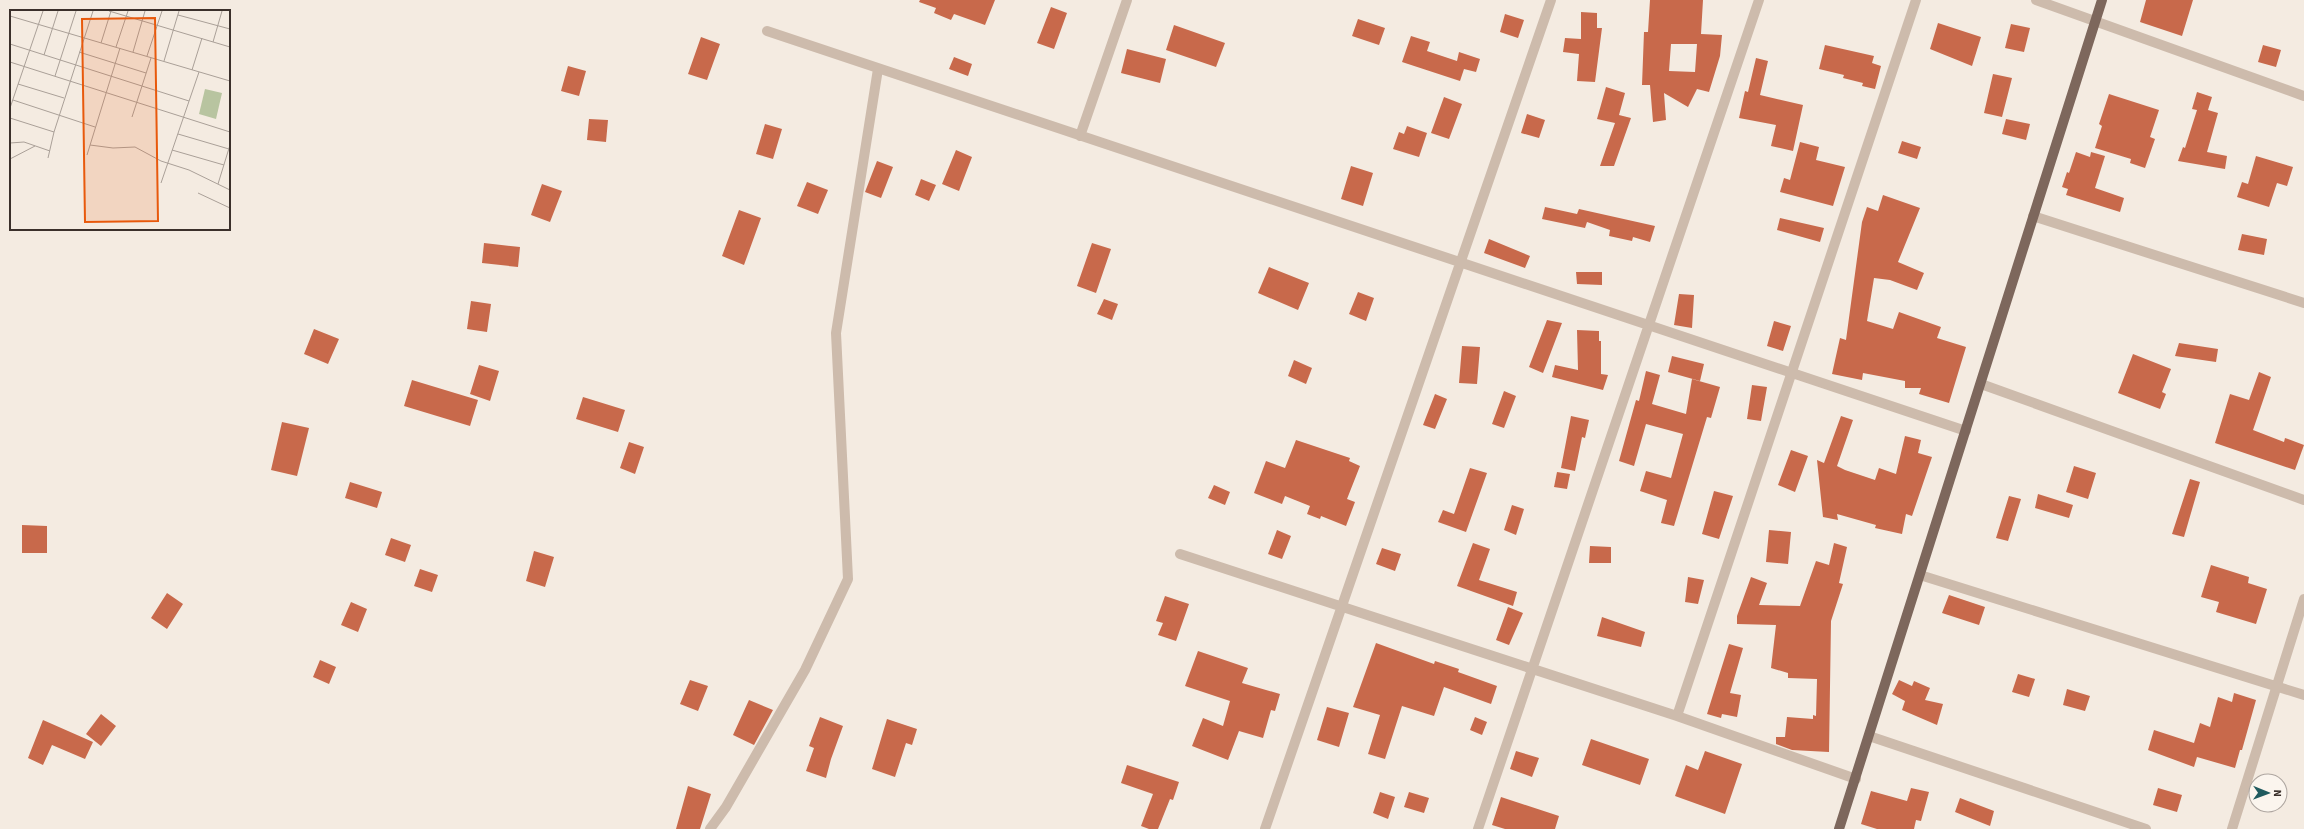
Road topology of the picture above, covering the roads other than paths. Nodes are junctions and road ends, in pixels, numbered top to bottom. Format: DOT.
graph roads {
  1 [pos="1127,0"];
  2 [pos="1551,0"];
  3 [pos="1759,0"];
  4 [pos="1916,0"];
  5 [pos="2036,0"];
  6 [pos="2102,0"];
  7 [pos="2095,20"];
  8 [pos="766,31"];
  9 [pos="878,69"];
  10 [pos="2304,96"];
  11 [pos="1080,136"];
  12 [pos="2033,216"];
  13 [pos="1460,263"];
  14 [pos="2304,304"];
  15 [pos="1649,326"];
  16 [pos="1792,373"];
  17 [pos="1981,384"];
  18 [pos="1966,432"];
  19 [pos="2304,500"];
  20 [pos="1180,554"];
  21 [pos="1920,575"];
  22 [pos="2304,599"];
  23 [pos="1342,606"];
  24 [pos="1533,669"];
  25 [pos="2277,686"];
  26 [pos="2304,695"];
  27 [pos="1677,716"];
  28 [pos="1869,736"];
  29 [pos="1856,779"];
  30 [pos="710,829"];
  31 [pos="1265,829"];
  32 [pos="1478,829"];
  33 [pos="1839,829"];
  34 [pos="2146,829"];
  35 [pos="2232,829"];
  1 -- 11 [label="street"];
  2 -- 13 [label="street"];
  3 -- 15 [label="street"];
  4 -- 16 [label="street"];
  5 -- 7 [label="street"];
  6 -- 7 [label="main road"];
  7 -- 10 [label="street"];
  7 -- 12 [label="main road"];
  8 -- 9 [label="street"];
  9 -- 11 [label="street"];
  9 -- 30 [label="street"];
  11 -- 13 [label="street"];
  12 -- 14 [label="street"];
  12 -- 17 [label="main road"];
  13 -- 15 [label="street"];
  13 -- 23 [label="street"];
  15 -- 16 [label="street"];
  15 -- 24 [label="street"];
  16 -- 18 [label="street"];
  16 -- 27 [label="street"];
  17 -- 18 [label="main road"];
  17 -- 19 [label="street"];
  18 -- 21 [label="main road"];
  20 -- 23 [label="street"];
  21 -- 25 [label="street"];
  21 -- 28 [label="main road"];
  22 -- 25 [label="street"];
  23 -- 24 [label="street"];
  23 -- 31 [label="street"];
  24 -- 27 [label="street"];
  24 -- 32 [label="street"];
  25 -- 26 [label="street"];
  25 -- 35 [label="street"];
  27 -- 29 [label="street"];
  28 -- 29 [label="main road"];
  28 -- 34 [label="street"];
  29 -- 33 [label="main road"];
}
